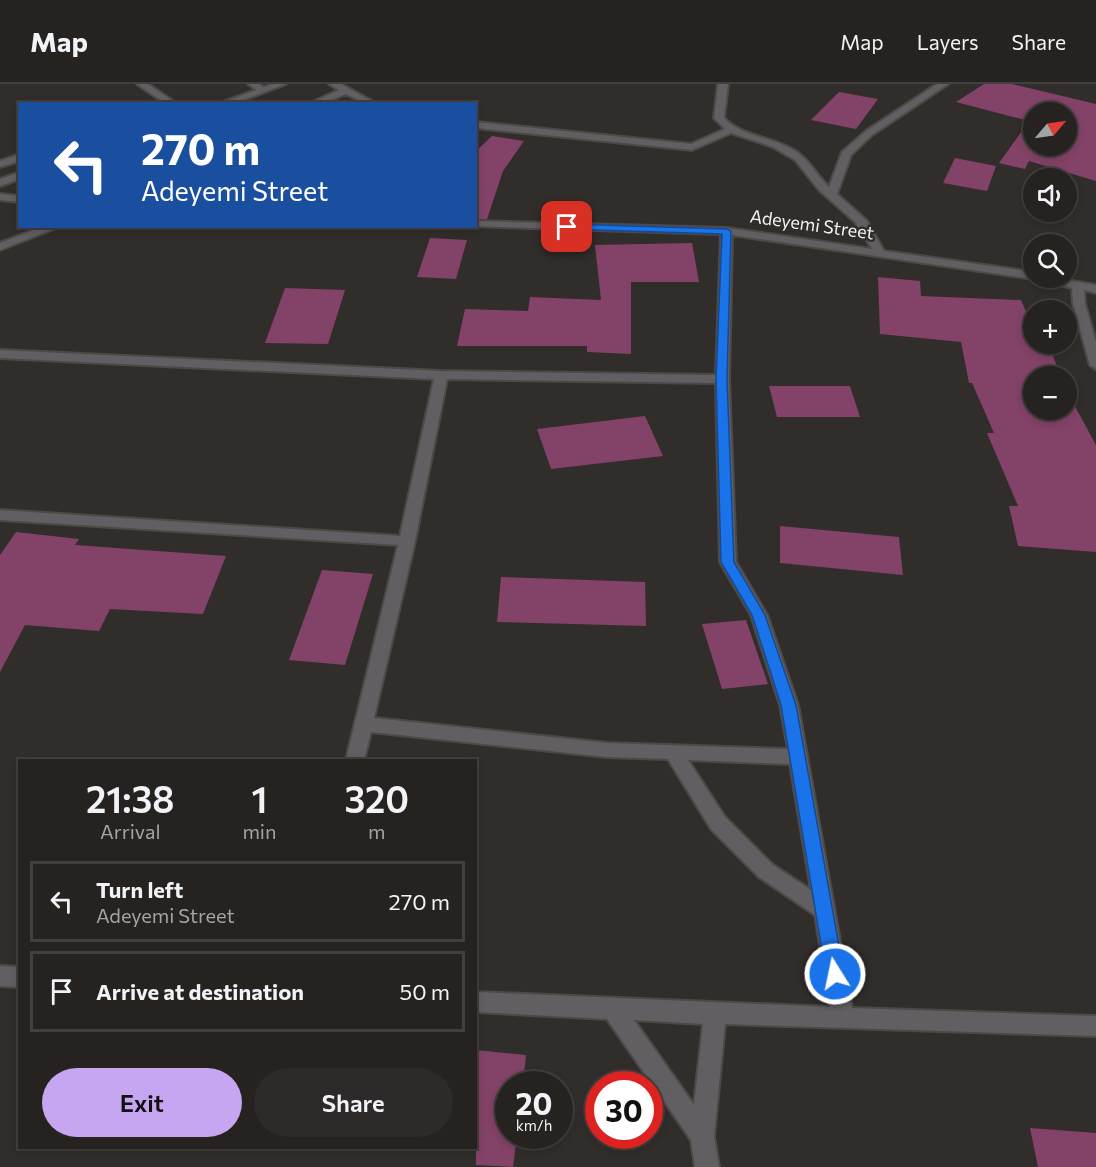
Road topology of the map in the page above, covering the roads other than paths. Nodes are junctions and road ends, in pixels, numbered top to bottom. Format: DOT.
graph roads {
  1 [pos="142,84"];
  2 [pos="281,84"];
  3 [pos="334,84"];
  4 [pos="723,84"];
  5 [pos="943,84"];
  6 [pos="257,87"];
  7 [pos="347,90"];
  8 [pos="170,102"];
  9 [pos="226,102"];
  10 [pos="317,102"];
  11 [pos="369,102"];
  12 [pos="477,125"];
  13 [pos="732,129"];
  14 [pos="18,157"];
  15 [pos="0,164"];
  16 [pos="18,176"];
  17 [pos="0,183"];
  18 [pos="831,195"];
  19 [pos="0,197"];
  20 [pos="18,199"];
  21 [pos="477,224"];
  22 [pos="51,228"];
  23 [pos="727,231"];
  24 [pos="0,247"];
  25 [pos="880,254"];
  26 [pos="1023,274"];
  27 [pos="1078,286"];
  28 [pos="1096,289"];
  29 [pos="0,354"];
  30 [pos="1096,365"];
  31 [pos="441,375"];
  32 [pos="722,379"];
  33 [pos="0,515"];
  34 [pos="407,541"];
  35 [pos="364,724"];
  36 [pos="674,754"];
  37 [pos="797,757"];
  38 [pos="355,759"];
  39 [pos="823,909"];
  40 [pos="0,976"];
  41 [pos="18,977"];
  42 [pos="477,1002"];
  43 [pos="612,1007"];
  44 [pos="715,1014"];
  45 [pos="843,1017"];
  46 [pos="1096,1026"];
  47 [pos="702,1136"];
  48 [pos="707,1167"];
  1 -- 8 [label="street"];
  2 -- 6 [label="street"];
  3 -- 7 [label="street"];
  4 -- 13 [label="street"];
  5 -- 18 [label="street"];
  6 -- 9 [label="street"];
  7 -- 10 [label="street"];
  7 -- 11 [label="street"];
  12 -- 13 [label="street"];
  13 -- 18 [label="street"];
  14 -- 15 [label="street"];
  16 -- 17 [label="street"];
  18 -- 25 [label="street"];
  19 -- 20 [label="street"];
  21 -- 23 [label="street, Adeyemi Street"];
  22 -- 24 [label="street"];
  23 -- 25 [label="street, Adeyemi Street"];
  23 -- 32 [label="street"];
  25 -- 26 [label="street, Adeyemi Street"];
  27 -- 28 [label="street"];
  27 -- 30 [label="street"];
  29 -- 31 [label="street"];
  31 -- 32 [label="street"];
  31 -- 34 [label="street"];
  32 -- 37 [label="street"];
  33 -- 34 [label="street"];
  34 -- 35 [label="street"];
  35 -- 36 [label="street"];
  35 -- 38 [label="street"];
  36 -- 37 [label="street"];
  36 -- 39 [label="street"];
  37 -- 39 [label="street"];
  39 -- 45 [label="street"];
  40 -- 41 [label="street"];
  42 -- 43 [label="street"];
  43 -- 44 [label="street"];
  43 -- 47 [label="street"];
  44 -- 45 [label="street"];
  44 -- 47 [label="street"];
  45 -- 46 [label="street"];
  47 -- 48 [label="street"];
}
